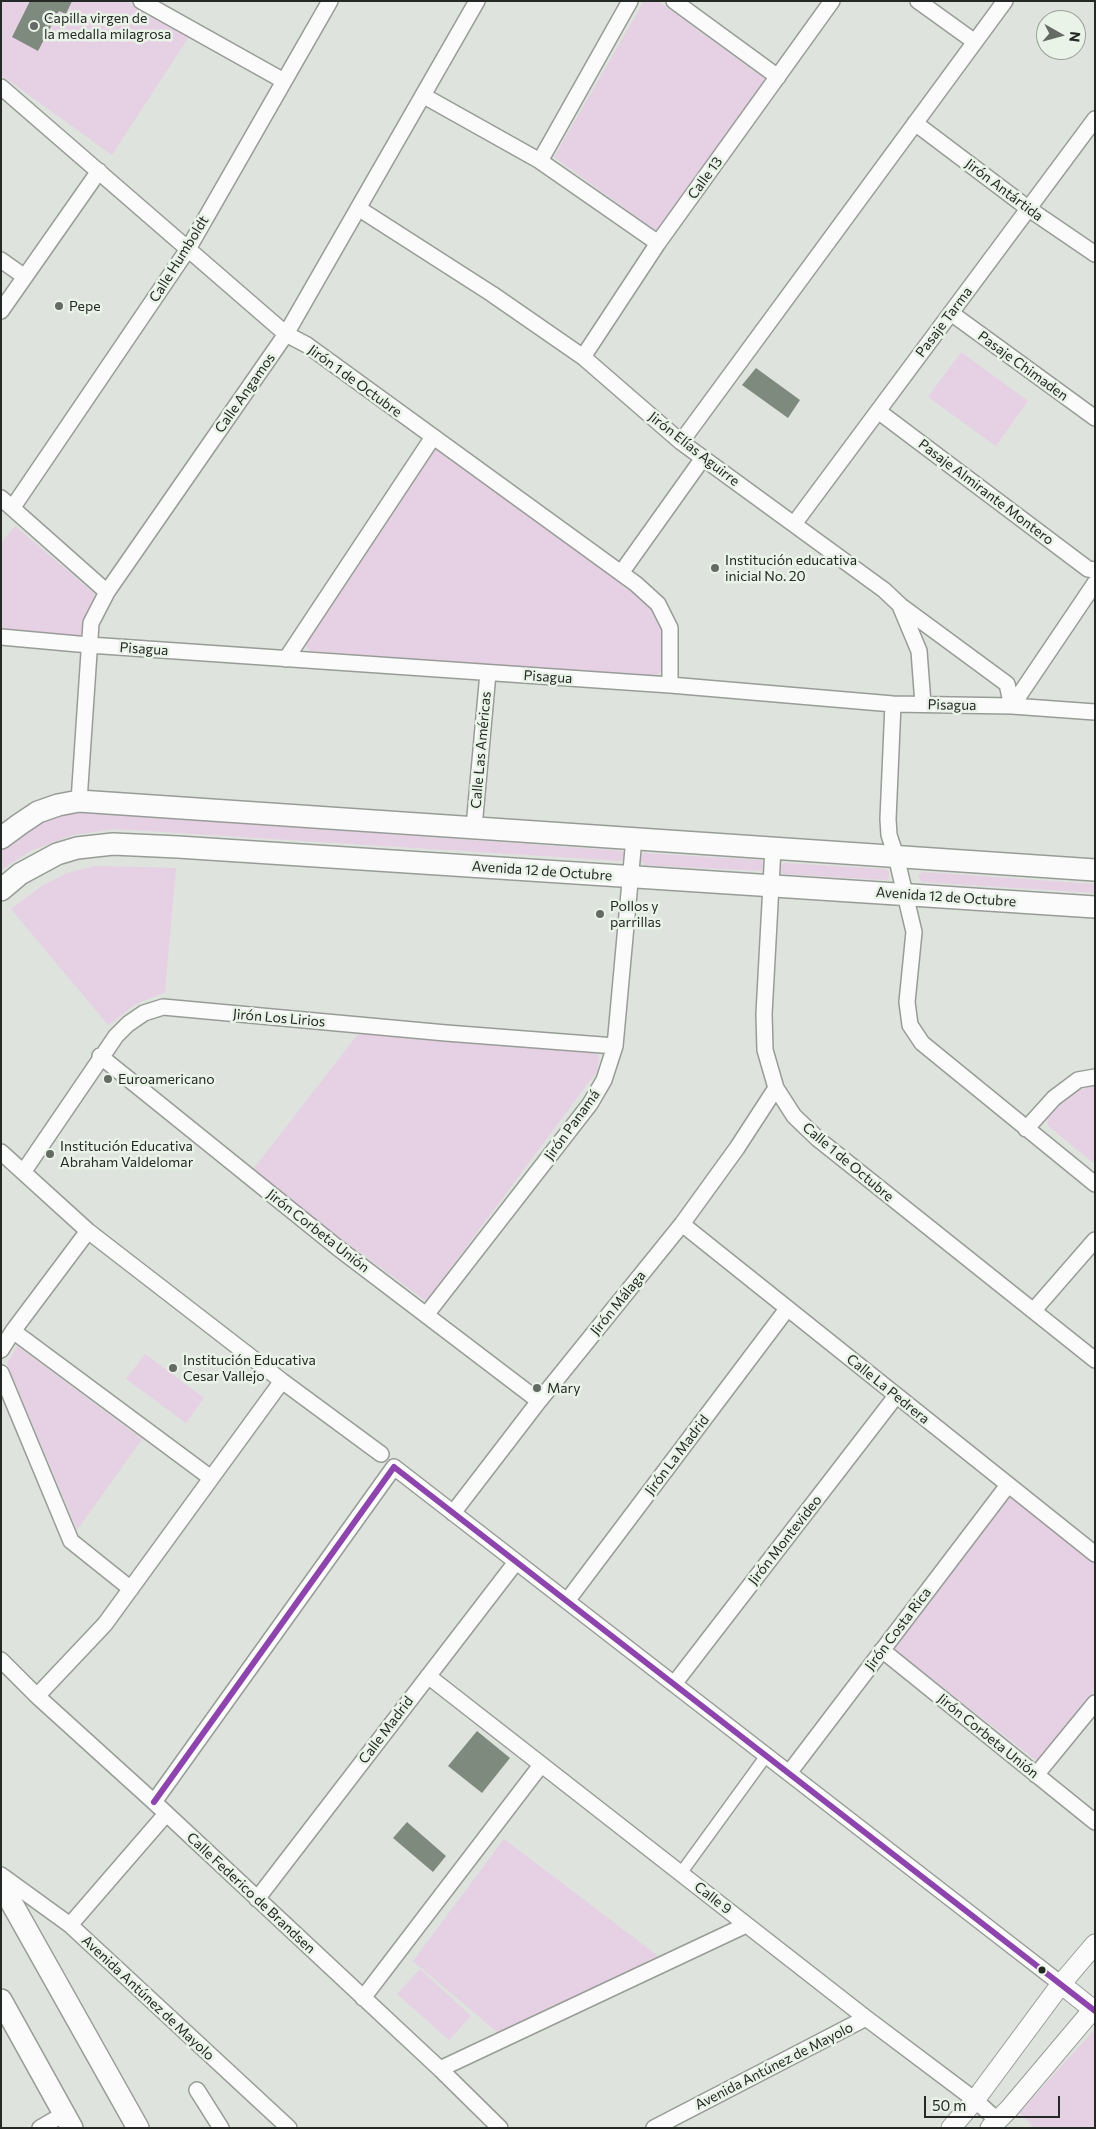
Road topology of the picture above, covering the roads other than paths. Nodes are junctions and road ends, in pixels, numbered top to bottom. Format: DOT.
graph roads {
  1 [pos="141,1"];
  2 [pos="330,1"];
  3 [pos="477,1"];
  4 [pos="630,1"];
  5 [pos="674,1"];
  6 [pos="832,1"];
  7 [pos="918,1"];
  8 [pos="1005,1"];
  9 [pos="975,42"];
  10 [pos="778,77"];
  11 [pos="284,80"];
  12 [pos="1,87"];
  13 [pos="424,96"];
  14 [pos="1095,119"];
  15 [pos="915,123"];
  16 [pos="540,161"];
  17 [pos="99,171"];
  18 [pos="358,208"];
  19 [pos="1028,209"];
  20 [pos="658,243"];
  21 [pos="188,249"];
  22 [pos="1095,254"];
  23 [pos="1,260"];
  24 [pos="25,277"];
  25 [pos="1,311"];
  26 [pos="950,313"];
  27 [pos="286,334"];
  28 [pos="583,357"];
  29 [pos="878,411"];
  30 [pos="1095,418"];
  31 [pos="433,437"];
  32 [pos="681,442"];
  33 [pos="703,458"];
  34 [pos="7,502"];
  35 [pos="794,524"];
  36 [pos="1095,570"];
  37 [pos="621,573"];
  38 [pos="1095,583"];
  39 [pos="107,592"];
  40 [pos="901,606"];
  41 [pos="1,637"];
  42 [pos="89,645"];
  43 [pos="286,659"];
  44 [pos="488,673"];
  45 [pos="670,685"];
  46 [pos="892,704"];
  47 [pos="923,704"];
  48 [pos="1012,706"];
  49 [pos="1095,712"];
  50 [pos="79,801"];
  51 [pos="474,827"];
  52 [pos="1,838"];
  53 [pos="634,838"];
  54 [pos="773,848"];
  55 [pos="896,856"];
  56 [pos="1095,870"];
  57 [pos="630,876"];
  58 [pos="771,886"];
  59 [pos="1,890"];
  60 [pos="905,894"];
  61 [pos="1095,907"];
  62 [pos="615,1046"];
  63 [pos="100,1056"];
  64 [pos="1095,1077"];
  65 [pos="776,1088"];
  66 [pos="1026,1129"];
  67 [pos="1,1152"];
  68 [pos="24,1171"];
  69 [pos="1095,1184"];
  70 [pos="682,1224"];
  71 [pos="88,1231"];
  72 [pos="1095,1240"];
  73 [pos="787,1309"];
  74 [pos="1034,1310"];
  75 [pos="426,1315"];
  76 [pos="13,1331"];
  77 [pos="1,1350"];
  78 [pos="1095,1360"];
  79 [pos="1,1373"];
  80 [pos="282,1381"];
  81 [pos="896,1396"];
  82 [pos="539,1401"];
  83 [pos="381,1454"];
  84 [pos="211,1478"];
  85 [pos="1008,1485"];
  86 [pos="453,1513"];
  87 [pos="1095,1554"];
  88 [pos="516,1562"];
  89 [pos="131,1589"];
  90 [pos="567,1601"];
  91 [pos="882,1650"];
  92 [pos="1,1660"];
  93 [pos="428,1676"];
  94 [pos="674,1684"];
  95 [pos="37,1696"];
  96 [pos="1095,1703"];
  97 [pos="766,1756"];
  98 [pos="541,1765"];
  99 [pos="789,1773"];
  100 [pos="1036,1775"];
  101 [pos="154,1802"];
  102 [pos="166,1814"];
  103 [pos="1095,1822"];
  104 [pos="681,1873"];
  105 [pos="1,1875"];
  106 [pos="1,1884"];
  107 [pos="257,1899"];
  108 [pos="70,1925"];
  109 [pos="746,1925"];
  110 [pos="1095,1944"];
  111 [pos="1061,1984"];
  112 [pos="363,1998"];
  113 [pos="1,2000"];
  114 [pos="1094,2009"];
  115 [pos="866,2018"];
  116 [pos="440,2070"];
  117 [pos="197,2090"];
  118 [pos="975,2100"];
  119 [pos="68,2121"];
  120 [pos="994,2124"];
  121 [pos="40,2128"];
  122 [pos="138,2128"];
  123 [pos="221,2128"];
  124 [pos="290,2128"];
  125 [pos="500,2128"];
  126 [pos="654,2128"];
  127 [pos="951,2128"];
  1 -- 11 [label="street"];
  2 -- 11 [label="street, Calle Humboldt"];
  3 -- 13 [label="street, Calle Angamos"];
  4 -- 16 [label="street"];
  5 -- 10 [label="street"];
  6 -- 10 [label="street, Calle 13"];
  7 -- 9 [label="street"];
  8 -- 9 [label="street"];
  9 -- 15 [label="street"];
  10 -- 20 [label="street, Calle 13"];
  11 -- 21 [label="street, Calle Humboldt"];
  12 -- 17 [label="street, Jirón 1 de Octubre"];
  13 -- 16 [label="street"];
  13 -- 18 [label="street, Calle Angamos"];
  14 -- 19 [label="street, Pasaje Tarma"];
  15 -- 19 [label="street, Jirón Antártida"];
  15 -- 32 [label="street"];
  16 -- 20 [label="street"];
  17 -- 21 [label="street, Jirón 1 de Octubre"];
  17 -- 24 [label="street"];
  18 -- 27 [label="street, Calle Angamos"];
  18 -- 28 [label="street, Jirón Elías Aguirre"];
  19 -- 22 [label="street, Jirón Antártida"];
  19 -- 26 [label="street, Pasaje Tarma"];
  20 -- 28 [label="street, Calle 13"];
  21 -- 27 [label="street, Jirón 1 de Octubre"];
  21 -- 34 [label="street, Calle Humboldt"];
  23 -- 24 [label="street"];
  24 -- 25 [label="street"];
  26 -- 29 [label="street, Pasaje Tarma"];
  26 -- 30 [label="street, Pasaje Chimaden"];
  27 -- 31 [label="street, Jirón 1 de Octubre"];
  27 -- 39 [label="street, Calle Angamos"];
  28 -- 32 [label="street, Jirón Elías Aguirre"];
  29 -- 35 [label="street, Pasaje Tarma"];
  29 -- 36 [label="street, Pasaje Almirante Montero"];
  31 -- 37 [label="street, Jirón 1 de Octubre"];
  31 -- 43 [label="street"];
  32 -- 33 [label="street, Jirón Elías Aguirre"];
  33 -- 35 [label="street, Jirón Elías Aguirre"];
  33 -- 37 [label="street"];
  34 -- 39 [label="street"];
  35 -- 40 [label="street, Jirón Elías Aguirre"];
  37 -- 45 [label="street, Jirón 1 de Octubre"];
  38 -- 48 [label="street"];
  39 -- 42 [label="street, Calle Angamos"];
  40 -- 47 [label="street"];
  40 -- 48 [label="street, Jirón Elías Aguirre"];
  41 -- 42 [label="street, Pisagua"];
  42 -- 43 [label="street, Pisagua"];
  42 -- 50 [label="street, Calle Angamos"];
  43 -- 44 [label="street, Pisagua"];
  44 -- 45 [label="street, Pisagua"];
  44 -- 51 [label="street, Calle Las Américas"];
  45 -- 46 [label="street, Pisagua"];
  46 -- 47 [label="street, Pisagua"];
  46 -- 55 [label="street"];
  47 -- 48 [label="street, Pisagua"];
  48 -- 49 [label="street, Pisagua"];
  50 -- 51 [label="main road"];
  50 -- 52 [label="main road"];
  51 -- 53 [label="main road"];
  53 -- 54 [label="main road"];
  53 -- 57 [label="street, Jirón Panamá"];
  54 -- 55 [label="main road"];
  54 -- 58 [label="street, Calle 1 de Octubre"];
  55 -- 56 [label="main road"];
  55 -- 60 [label="street"];
  57 -- 58 [label="main road, Avenida 12 de Octubre"];
  57 -- 59 [label="main road, Avenida 12 de Octubre"];
  57 -- 62 [label="street, Jirón Panamá"];
  58 -- 60 [label="main road, Avenida 12 de Octubre"];
  58 -- 65 [label="street, Calle 1 de Octubre"];
  60 -- 61 [label="main road, Avenida 12 de Octubre"];
  60 -- 66 [label="street"];
  62 -- 63 [label="street, Jirón Los Lirios"];
  62 -- 75 [label="street, Jirón Panamá"];
  63 -- 68 [label="street, Jirón Los Lirios"];
  63 -- 75 [label="street, Jirón Corbeta Unión"];
  64 -- 66 [label="street"];
  65 -- 70 [label="street, Jirón Málaga"];
  65 -- 74 [label="street, Calle 1 de Octubre"];
  66 -- 69 [label="street"];
  67 -- 68 [label="street"];
  68 -- 71 [label="street"];
  70 -- 73 [label="street, Calle La Pedrera"];
  70 -- 82 [label="street, Jirón Málaga"];
  71 -- 76 [label="street"];
  71 -- 80 [label="street"];
  72 -- 74 [label="street"];
  73 -- 81 [label="street, Calle La Pedrera"];
  73 -- 90 [label="street, Jirón La Madrid"];
  74 -- 78 [label="street, Calle 1 de Octubre"];
  75 -- 82 [label="street, Jirón Corbeta Unión"];
  76 -- 77 [label="street"];
  76 -- 84 [label="street"];
  79 -- 89 [label="street"];
  80 -- 83 [label="street"];
  80 -- 84 [label="street"];
  81 -- 85 [label="street, Calle La Pedrera"];
  81 -- 94 [label="street, Jirón Montevideo"];
  82 -- 86 [label="street, Jirón Málaga"];
  84 -- 89 [label="street"];
  85 -- 87 [label="street, Calle La Pedrera"];
  85 -- 91 [label="street, Jirón Costa Rica"];
  86 -- 88 [label="street"];
  86 -- 101 [label="street"];
  88 -- 90 [label="street"];
  88 -- 93 [label="street, Calle Madrid"];
  89 -- 95 [label="street"];
  90 -- 94 [label="street"];
  91 -- 99 [label="street, Jirón Costa Rica"];
  91 -- 100 [label="street, Jirón Corbeta Unión"];
  92 -- 95 [label="street, Calle Federico de Brandsen"];
  93 -- 98 [label="street, Calle 9"];
  93 -- 107 [label="street, Calle Madrid"];
  94 -- 97 [label="street"];
  95 -- 101 [label="street, Calle Federico de Brandsen"];
  96 -- 100 [label="street"];
  97 -- 99 [label="street"];
  97 -- 104 [label="street"];
  98 -- 104 [label="street, Calle 9"];
  98 -- 112 [label="street"];
  99 -- 111 [label="street"];
  100 -- 103 [label="street, Jirón Corbeta Unión"];
  101 -- 102 [label="street, Calle Federico de Brandsen"];
  102 -- 107 [label="street, Calle Federico de Brandsen"];
  102 -- 108 [label="street"];
  104 -- 109 [label="street, Calle 9"];
  105 -- 108 [label="street, Avenida Antúnez de Mayolo"];
  106 -- 122 [label="main road"];
  107 -- 112 [label="street, Calle Federico de Brandsen"];
  108 -- 124 [label="street, Avenida Antúnez de Mayolo"];
  109 -- 115 [label="street, Calle 9"];
  109 -- 116 [label="street"];
  110 -- 111 [label="street"];
  111 -- 114 [label="street"];
  111 -- 118 [label="street"];
  112 -- 116 [label="street, Calle Federico de Brandsen"];
  113 -- 119 [label="main road"];
  114 -- 120 [label="street"];
  115 -- 118 [label="street, Calle 9"];
  115 -- 126 [label="street, Avenida Antúnez de Mayolo"];
  116 -- 125 [label="street, Calle Federico de Brandsen"];
  117 -- 123 [label="street"];
  118 -- 120 [label="street, Calle 9"];
  118 -- 127 [label="street"];
  119 -- 121 [label="street"];
}
